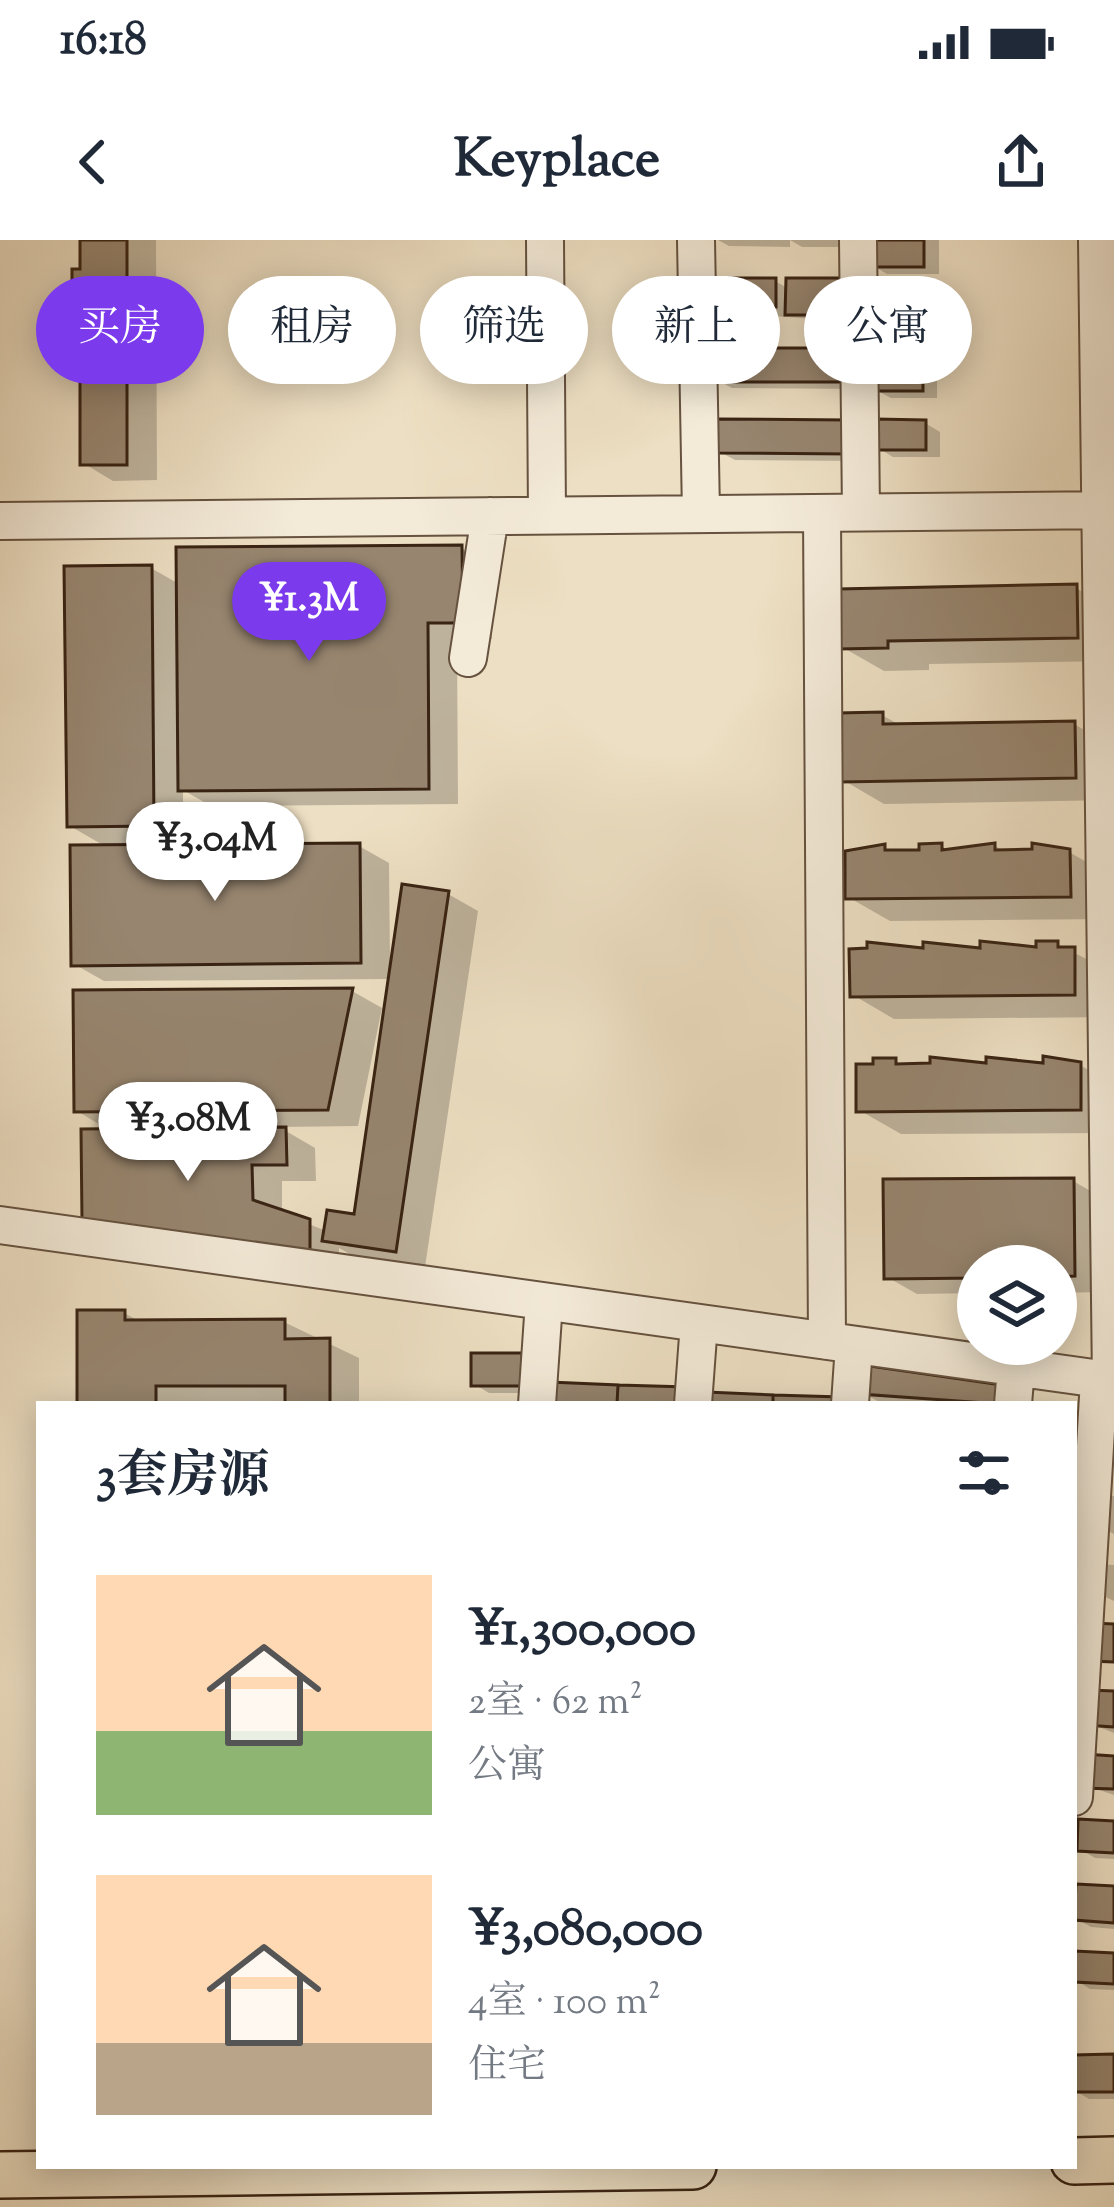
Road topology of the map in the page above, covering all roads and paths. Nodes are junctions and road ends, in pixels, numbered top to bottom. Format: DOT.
graph roads {
  1 [pos="545,240"];
  2 [pos="697,240"];
  3 [pos="858,240"];
  4 [pos="1097,240"];
  5 [pos="1107,510"];
  6 [pos="861,512"];
  7 [pos="822,513"];
  8 [pos="700,514"];
  9 [pos="547,515"];
  10 [pos="490,516"];
  11 [pos="0,521"];
  12 [pos="469,658"];
  13 [pos="0,1225"];
  14 [pos="544,1302"];
  15 [pos="699,1323"];
  16 [pos="840,1343"];
  17 [pos="1108,1381"];
  18 [pos="1014,1386"];
  19 [pos="537,1401"];
  20 [pos="693,1401"];
  21 [pos="850,1401"];
  22 [pos="1077,1760"];
  23 [pos="1114,2160"];
  24 [pos="1077,2161"];
  25 [pos="428,2169"];
  26 [pos="0,2176"];
  1 -- 9 [label="street"];
  2 -- 8 [label="street"];
  3 -- 6 [label="street"];
  4 -- 5 [label="street"];
  5 -- 6 [label="street"];
  5 -- 17 [label="street"];
  6 -- 7 [label="street"];
  7 -- 8 [label="street"];
  7 -- 16 [label="street"];
  8 -- 9 [label="street"];
  9 -- 10 [label="street"];
  10 -- 11 [label="street"];
  10 -- 12 [label="street"];
  13 -- 14 [label="street"];
  14 -- 15 [label="street"];
  14 -- 19 [label="street"];
  15 -- 16 [label="street"];
  15 -- 20 [label="street"];
  16 -- 18 [label="street"];
  16 -- 21 [label="street"];
  17 -- 18 [label="street"];
  17 -- 22 [label="street"];
  23 -- 24 [label="main road"];
  25 -- 26 [label="main road"];
}
